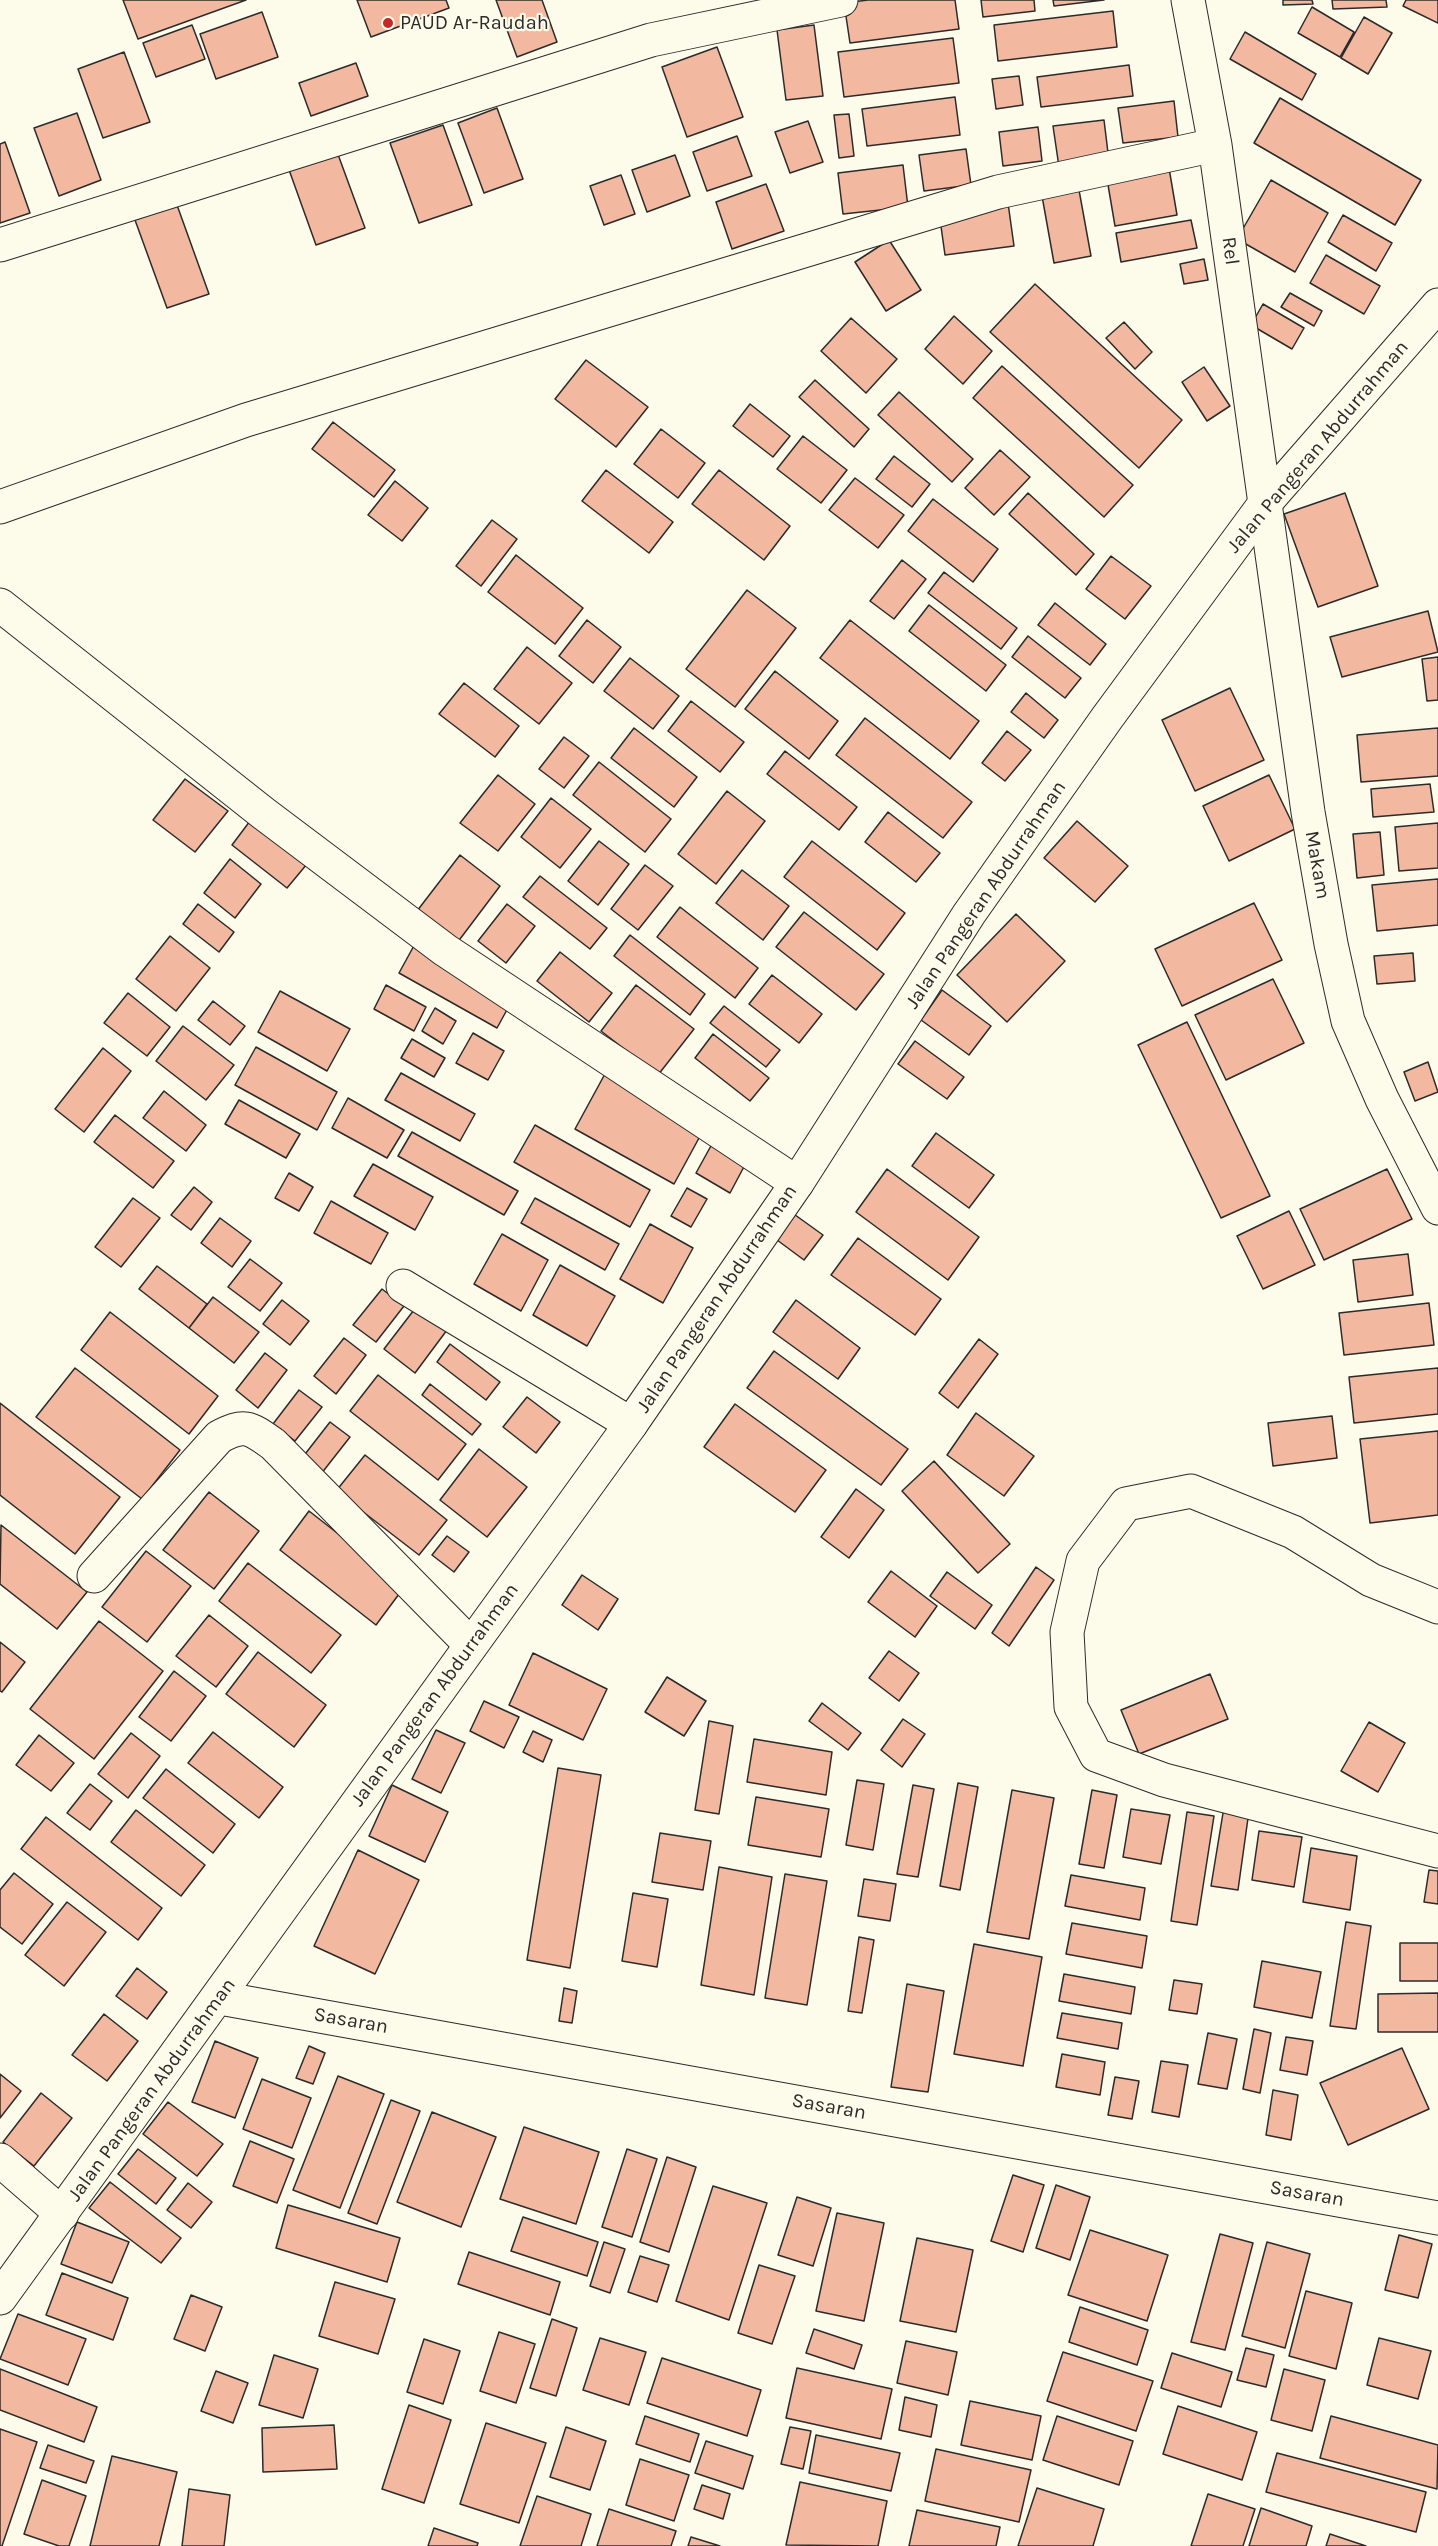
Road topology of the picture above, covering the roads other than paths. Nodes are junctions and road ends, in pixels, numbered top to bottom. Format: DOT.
graph roads {
  1 [pos="841,0"];
  2 [pos="1188,0"];
  3 [pos="1215,146"];
  4 [pos="0,245"];
  5 [pos="1438,305"];
  6 [pos="1266,502"];
  7 [pos="0,507"];
  8 [pos="0,605"];
  9 [pos="797,1183"];
  10 [pos="1435,1196"];
  11 [pos="403,1286"];
  12 [pos="631,1424"];
  13 [pos="94,1576"];
  14 [pos="1438,1607"];
  15 [pos="471,1645"];
  16 [pos="1438,1851"];
  17 [pos="220,1998"];
  18 [pos="0,2160"];
  19 [pos="62,2214"];
  20 [pos="1438,2218"];
  21 [pos="0,2298"];
  1 -- 4 [label="street"];
  2 -- 3 [label="street, Rel"];
  3 -- 6 [label="street, Rel"];
  3 -- 7 [label="street"];
  5 -- 6 [label="street, Jalan Pangeran Abdurrahman"];
  6 -- 9 [label="street, Jalan Pangeran Abdurrahman"];
  6 -- 10 [label="street, Makam"];
  8 -- 9 [label="street"];
  9 -- 12 [label="street, Jalan Pangeran Abdurrahman"];
  11 -- 12 [label="street"];
  12 -- 15 [label="street, Jalan Pangeran Abdurrahman"];
  13 -- 15 [label="street"];
  14 -- 16 [label="street"];
  15 -- 17 [label="street, Jalan Pangeran Abdurrahman"];
  17 -- 19 [label="street, Jalan Pangeran Abdurrahman"];
  17 -- 20 [label="street, Sasaran"];
  18 -- 19 [label="street"];
  19 -- 21 [label="street, Jalan Pangeran Abdurrahman"];
}
